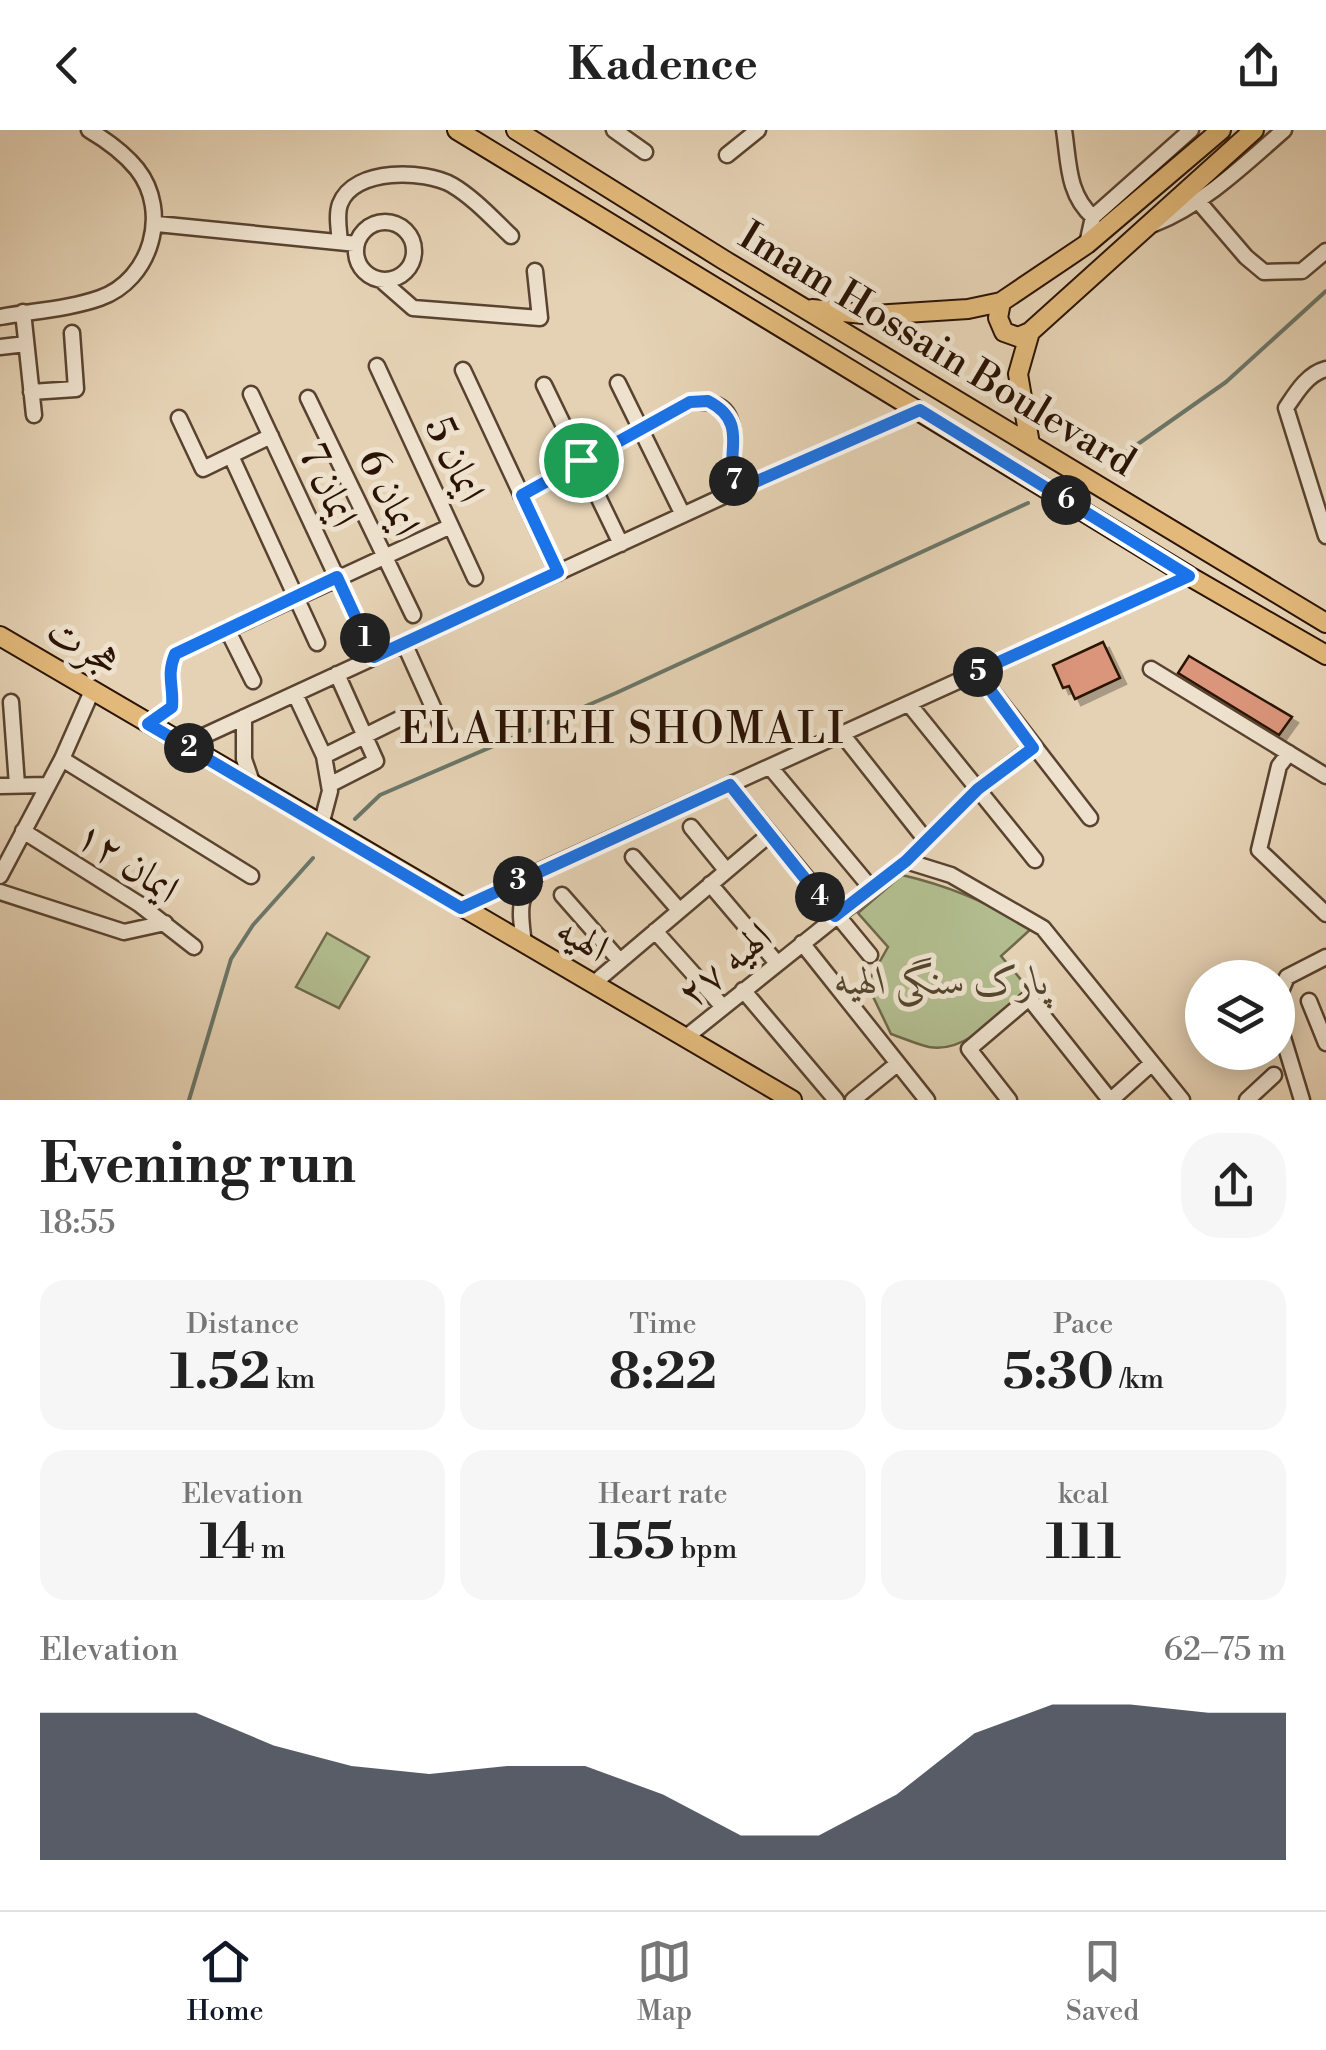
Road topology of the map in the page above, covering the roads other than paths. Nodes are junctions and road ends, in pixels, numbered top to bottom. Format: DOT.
graph roads {
  1 [pos="89,130"];
  2 [pos="457,130"];
  3 [pos="516,130"];
  4 [pos="614,130"];
  5 [pos="758,130"];
  6 [pos="1064,130"];
  7 [pos="1191,130"];
  8 [pos="1221,130"];
  9 [pos="1254,130"];
  10 [pos="1284,130"];
  11 [pos="645,152"];
  12 [pos="727,154"];
  13 [pos="1198,201"];
  14 [pos="1093,216"];
  15 [pos="156,224"];
  16 [pos="1144,228"];
  17 [pos="511,236"];
  18 [pos="340,242"];
  19 [pos="357,244"];
  20 [pos="1086,244"];
  21 [pos="1326,250"];
  22 [pos="534,271"];
  23 [pos="381,280"];
  24 [pos="1001,302"];
  25 [pos="806,309"];
  26 [pos="23,312"];
  27 [pos="0,316"];
  28 [pos="1030,332"];
  29 [pos="72,333"];
  30 [pos="26,344"];
  31 [pos="0,346"];
  32 [pos="377,366"];
  33 [pos="1326,369"];
  34 [pos="463,370"];
  35 [pos="618,384"];
  36 [pos="544,385"];
  37 [pos="31,392"];
  38 [pos="251,394"];
  39 [pos="308,398"];
  40 [pos="920,410"];
  41 [pos="34,415"];
  42 [pos="179,418"];
  43 [pos="642,428"];
  44 [pos="270,436"];
  45 [pos="1030,444"];
  46 [pos="231,456"];
  47 [pos="581,460"];
  48 [pos="739,489"];
  49 [pos="522,495"];
  50 [pos="683,515"];
  51 [pos="452,526"];
  52 [pos="1326,536"];
  53 [pos="620,544"];
  54 [pos="385,556"];
  55 [pos="558,572"];
  56 [pos="1189,576"];
  57 [pos="337,577"];
  58 [pos="475,578"];
  59 [pos="298,595"];
  60 [pos="412,615"];
  61 [pos="1323,618"];
  62 [pos="227,630"];
  63 [pos="0,636"];
  64 [pos="318,643"];
  65 [pos="404,644"];
  66 [pos="1326,656"];
  67 [pos="374,657"];
  68 [pos="1150,669"];
  69 [pos="977,672"];
  70 [pos="336,674"];
  71 [pos="253,681"];
  72 [pos="92,691"];
  73 [pos="295,694"];
  74 [pos="11,702"];
  75 [pos="909,704"];
  76 [pos="244,717"];
  77 [pos="401,718"];
  78 [pos="148,724"];
  79 [pos="842,734"];
  80 [pos="364,735"];
  81 [pos="446,736"];
  82 [pos="184,745"];
  83 [pos="1033,748"];
  84 [pos="1289,753"];
  85 [pos="324,756"];
  86 [pos="62,759"];
  87 [pos="770,767"];
  88 [pos="1326,776"];
  89 [pos="329,784"];
  90 [pos="17,785"];
  91 [pos="252,785"];
  92 [pos="730,785"];
  93 [pos="0,786"];
  94 [pos="48,786"];
  95 [pos="978,789"];
  96 [pos="1090,818"];
  97 [pos="322,826"];
  98 [pos="691,827"];
  99 [pos="23,831"];
  100 [pos="770,834"];
  101 [pos="926,839"];
  102 [pos="633,857"];
  103 [pos="1035,860"];
  104 [pos="906,861"];
  105 [pos="726,870"];
  106 [pos="540,871"];
  107 [pos="0,876"];
  108 [pos="251,876"];
  109 [pos="710,884"];
  110 [pos="871,888"];
  111 [pos="0,892"];
  112 [pos="562,895"];
  113 [pos="461,908"];
  114 [pos="679,910"];
  115 [pos="1326,914"];
  116 [pos="835,916"];
  117 [pos="165,922"];
  118 [pos="655,931"];
  119 [pos="802,943"];
  120 [pos="524,944"];
  121 [pos="194,947"];
  122 [pos="870,955"];
  123 [pos="1326,957"];
  124 [pos="620,961"];
  125 [pos="777,963"];
  126 [pos="1295,973"];
  127 [pos="593,984"];
  128 [pos="744,990"];
  129 [pos="1309,1001"];
  130 [pos="723,1007"];
  131 [pos="685,1038"];
  132 [pos="1326,1043"];
  133 [pos="897,1064"];
  134 [pos="1150,1064"];
  135 [pos="1291,1070"];
  136 [pos="1274,1076"];
  137 [pos="792,1100"];
  138 [pos="836,1100"];
  139 [pos="852,1100"];
  140 [pos="927,1100"];
  141 [pos="1009,1100"];
  142 [pos="1110,1100"];
  143 [pos="1182,1100"];
  144 [pos="1247,1100"];
  145 [pos="1302,1100"];
  1 -- 15 [label="street"];
  2 -- 40 [label="main road, Imam Hossain Boulevard"];
  3 -- 25 [label="main road, Imam Hossain Boulevard"];
  4 -- 11 [label="street"];
  5 -- 12 [label="street"];
  6 -- 14 [label="street"];
  7 -- 14 [label="street"];
  8 -- 20 [label="main road"];
  9 -- 16 [label="main road"];
  10 -- 13 [label="street"];
  13 -- 16 [label="street"];
  13 -- 21 [label="street"];
  14 -- 20 [label="street"];
  15 -- 18 [label="street"];
  15 -- 26 [label="street"];
  16 -- 28 [label="main road"];
  17 -- 18 [label="street"];
  18 -- 19 [label="street"];
  19 -- 23 [label="street"];
  19 -- 23 [label="street"];
  20 -- 24 [label="main road"];
  22 -- 23 [label="street"];
  24 -- 25 [label="main road"];
  24 -- 28 [label="main road"];
  25 -- 45 [label="main road, Imam Hossain Boulevard"];
  26 -- 27 [label="street"];
  26 -- 30 [label="street"];
  28 -- 45 [label="main road"];
  29 -- 37 [label="street"];
  30 -- 31 [label="street"];
  30 -- 37 [label="street"];
  32 -- 51 [label="street, ایمان 5"];
  33 -- 52 [label="street"];
  34 -- 49 [label="street"];
  35 -- 43 [label="street"];
  36 -- 47 [label="street"];
  37 -- 41 [label="street"];
  38 -- 44 [label="street, ایمان 7"];
  39 -- 54 [label="street, ایمان 6"];
  40 -- 48 [label="street"];
  40 -- 56 [label="main road, Imam Hossain Boulevard"];
  42 -- 46 [label="street"];
  43 -- 47 [label="street"];
  43 -- 48 [label="street"];
  43 -- 50 [label="street"];
  44 -- 46 [label="street"];
  44 -- 57 [label="street, ایمان 7"];
  45 -- 61 [label="main road, Imam Hossain Boulevard"];
  46 -- 59 [label="street"];
  47 -- 49 [label="street"];
  47 -- 53 [label="street"];
  48 -- 50 [label="street"];
  49 -- 55 [label="street"];
  50 -- 53 [label="street"];
  51 -- 54 [label="street"];
  51 -- 58 [label="street, ایمان 5"];
  53 -- 55 [label="street"];
  54 -- 57 [label="street"];
  54 -- 60 [label="street, ایمان 6"];
  55 -- 65 [label="street"];
  56 -- 66 [label="main road, Imam Hossain Boulevard"];
  56 -- 69 [label="street"];
  57 -- 59 [label="street"];
  57 -- 67 [label="street, ایمان 7"];
  59 -- 62 [label="street"];
  59 -- 64 [label="street"];
  62 -- 71 [label="street"];
  62 -- 78 [label="street"];
  63 -- 72 [label="main road, هجرت"];
  65 -- 67 [label="street"];
  65 -- 81 [label="street"];
  67 -- 70 [label="street"];
  68 -- 84 [label="street"];
  69 -- 75 [label="street"];
  69 -- 83 [label="street"];
  70 -- 73 [label="street"];
  70 -- 80 [label="street"];
  72 -- 78 [label="main road, هجرت"];
  72 -- 86 [label="street"];
  73 -- 76 [label="street"];
  73 -- 85 [label="street"];
  74 -- 90 [label="street"];
  75 -- 79 [label="street"];
  75 -- 95 [label="street"];
  76 -- 82 [label="street"];
  76 -- 91 [label="street"];
  77 -- 80 [label="street"];
  78 -- 82 [label="main road, هجرت"];
  79 -- 87 [label="street"];
  79 -- 101 [label="street"];
  80 -- 85 [label="street"];
  80 -- 89 [label="street"];
  82 -- 91 [label="main road, الهیه"];
  83 -- 95 [label="street, الهیه ۲۷"];
  83 -- 96 [label="street"];
  84 -- 88 [label="street"];
  84 -- 115 [label="street"];
  85 -- 89 [label="street"];
  86 -- 94 [label="street"];
  86 -- 108 [label="street"];
  87 -- 92 [label="street"];
  87 -- 110 [label="street"];
  89 -- 97 [label="street"];
  90 -- 93 [label="street"];
  90 -- 94 [label="street"];
  91 -- 97 [label="main road, الهیه"];
  92 -- 100 [label="street"];
  92 -- 106 [label="street"];
  94 -- 99 [label="street"];
  95 -- 101 [label="street, الهیه ۲۷"];
  95 -- 103 [label="street"];
  97 -- 113 [label="main road, الهیه"];
  98 -- 105 [label="street"];
  99 -- 107 [label="street"];
  99 -- 117 [label="street, ایمان ۱۲"];
  100 -- 105 [label="street"];
  100 -- 116 [label="street"];
  101 -- 104 [label="street, الهیه ۲۷"];
  102 -- 114 [label="street"];
  104 -- 110 [label="street, الهیه ۲۷"];
  104 -- 134 [label="street"];
  105 -- 109 [label="street"];
  106 -- 113 [label="street"];
  106 -- 120 [label="street"];
  109 -- 114 [label="street"];
  109 -- 125 [label="street"];
  110 -- 116 [label="street, الهیه ۲۷"];
  111 -- 117 [label="street"];
  112 -- 124 [label="street"];
  113 -- 120 [label="main road, الهیه"];
  114 -- 118 [label="street"];
  116 -- 119 [label="street, الهیه ۲۷"];
  116 -- 122 [label="street"];
  117 -- 121 [label="street, ایمان ۱۲"];
  118 -- 124 [label="street"];
  118 -- 130 [label="street"];
  119 -- 125 [label="street, الهیه ۲۷"];
  119 -- 133 [label="street"];
  120 -- 127 [label="main road, الهیه"];
  123 -- 126 [label="street"];
  124 -- 127 [label="street"];
  125 -- 128 [label="street, الهیه ۲۷"];
  127 -- 131 [label="main road, الهیه"];
  128 -- 130 [label="street, الهیه ۲۷"];
  128 -- 138 [label="street"];
  129 -- 132 [label="street"];
  130 -- 131 [label="street, الهیه ۲۷"];
  131 -- 137 [label="main road, الهیه"];
  133 -- 139 [label="street"];
  133 -- 140 [label="street"];
  134 -- 142 [label="street"];
  134 -- 143 [label="street"];
  135 -- 145 [label="street"];
  136 -- 144 [label="street"];
  141 -- 142 [label="street"];
}
